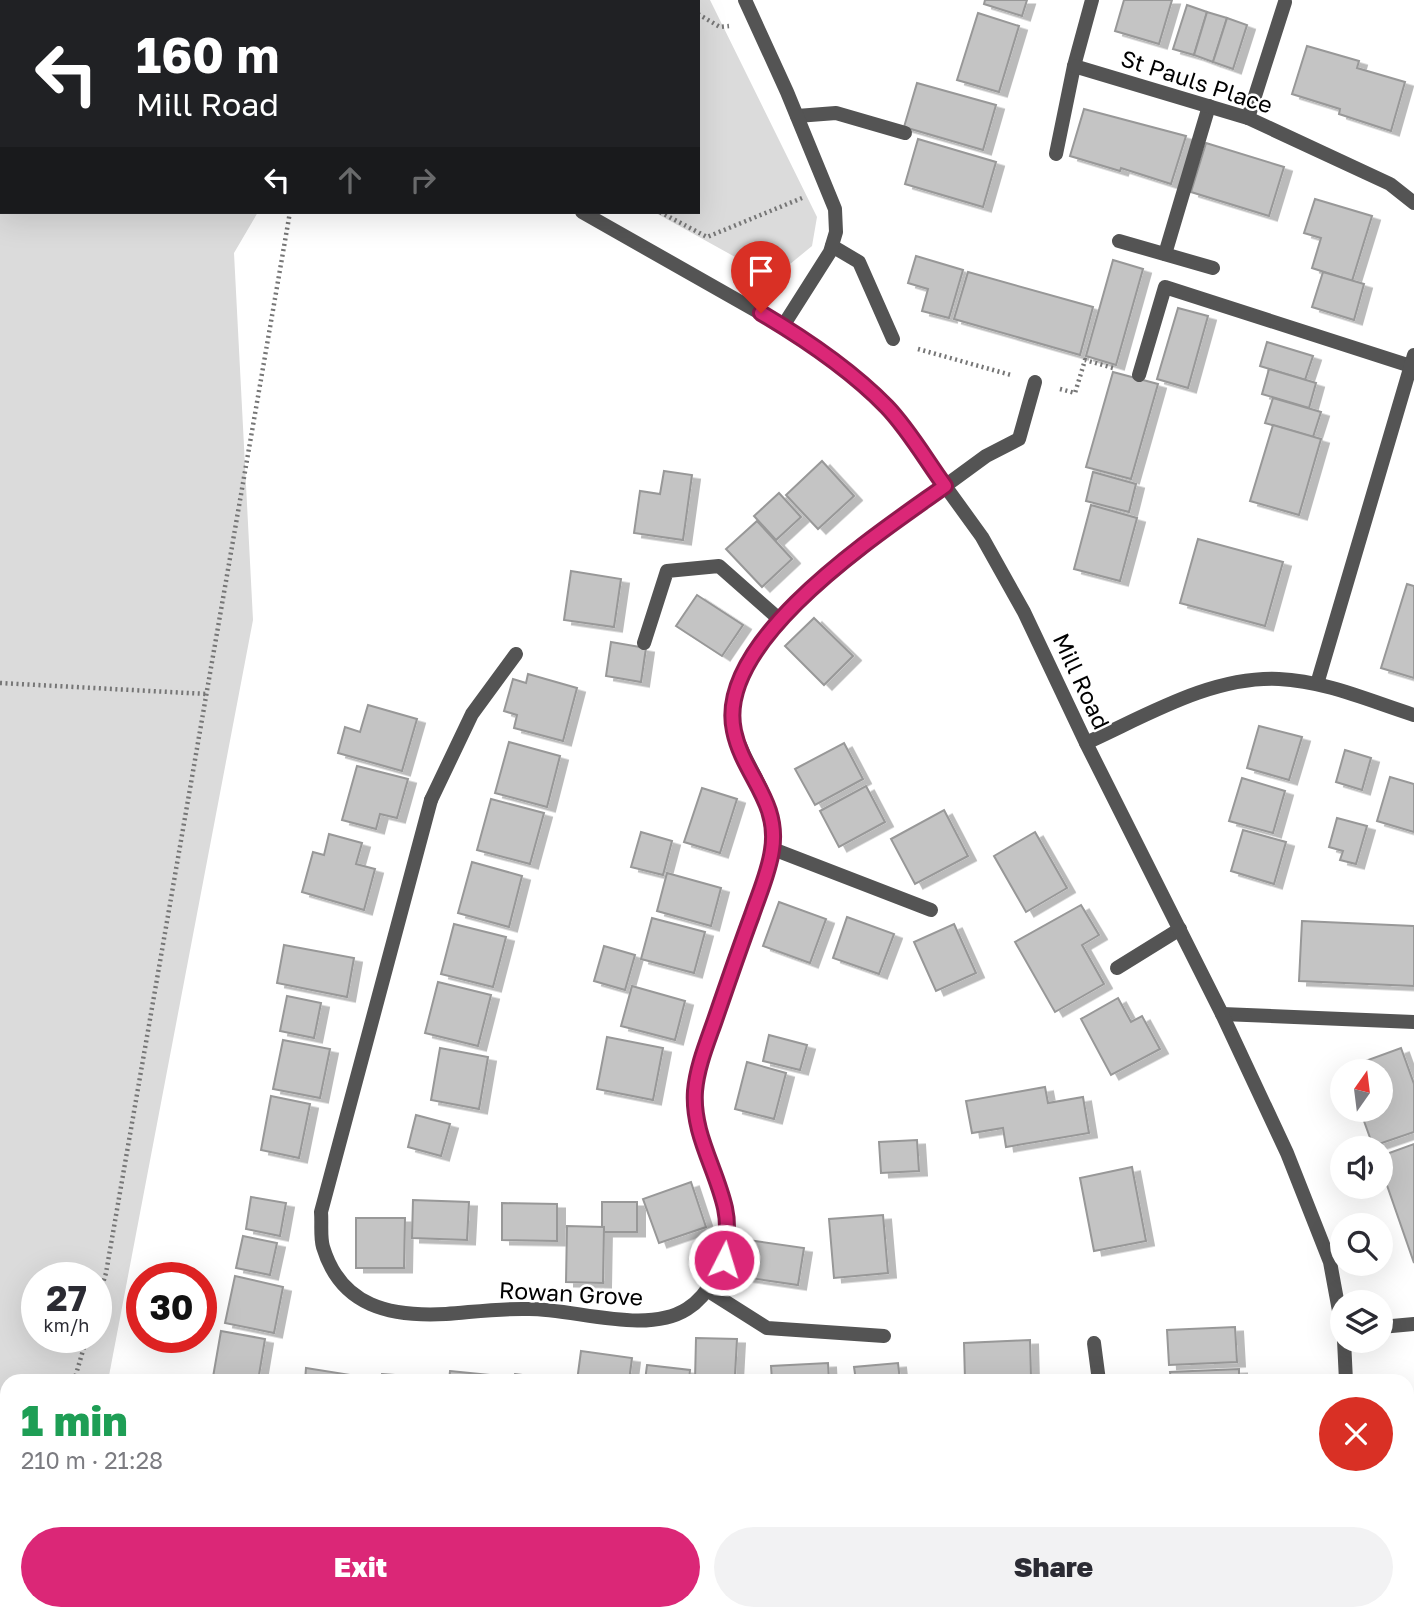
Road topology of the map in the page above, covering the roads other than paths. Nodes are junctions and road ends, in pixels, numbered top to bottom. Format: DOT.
graph roads {
  1 [pos="745,0"];
  2 [pos="1092,0"];
  3 [pos="1285,2"];
  4 [pos="1074,66"];
  5 [pos="1209,106"];
  6 [pos="797,116"];
  7 [pos="1248,118"];
  8 [pos="905,133"];
  9 [pos="1056,154"];
  10 [pos="1414,203"];
  11 [pos="586,214"];
  12 [pos="1118,241"];
  13 [pos="832,246"];
  14 [pos="1166,254"];
  15 [pos="1213,268"];
  16 [pos="783,326"];
  17 [pos="893,339"];
  18 [pos="1413,363"];
  19 [pos="1139,375"];
  20 [pos="1035,382"];
  21 [pos="945,486"];
  22 [pos="779,619"];
  23 [pos="644,643"];
  24 [pos="516,654"];
  25 [pos="1317,684"];
  26 [pos="1414,715"];
  27 [pos="1086,743"];
  28 [pos="773,849"];
  29 [pos="931,910"];
  30 [pos="1180,929"];
  31 [pos="1117,968"];
  32 [pos="1222,1014"];
  33 [pos="1414,1022"];
  34 [pos="707,1290"];
  35 [pos="1335,1290"];
  36 [pos="1414,1324"];
  37 [pos="1393,1326"];
  38 [pos="884,1336"];
  39 [pos="1094,1343"];
  40 [pos="1344,1353"];
  41 [pos="1098,1374"];
  42 [pos="1345,1374"];
  1 -- 6 [label="street"];
  2 -- 4 [label="street"];
  3 -- 7 [label="street"];
  4 -- 5 [label="street, St Pauls Place"];
  4 -- 9 [label="street"];
  5 -- 7 [label="street, St Pauls Place"];
  5 -- 14 [label="street"];
  6 -- 8 [label="street"];
  6 -- 13 [label="street"];
  7 -- 10 [label="street, St Pauls Place"];
  11 -- 16 [label="street, Mill Road"];
  12 -- 14 [label="street"];
  13 -- 16 [label="street"];
  13 -- 17 [label="street"];
  14 -- 15 [label="street"];
  16 -- 21 [label="street, Mill Road"];
  18 -- 19 [label="street"];
  18 -- 25 [label="street"];
  20 -- 21 [label="street, Rowan Grove"];
  21 -- 22 [label="street, Rowan Grove"];
  21 -- 27 [label="street, Mill Road"];
  22 -- 23 [label="street"];
  22 -- 28 [label="street, Rowan Grove"];
  24 -- 34 [label="street, Rowan Grove"];
  25 -- 26 [label="street"];
  25 -- 27 [label="street"];
  27 -- 30 [label="street, Mill Road"];
  28 -- 29 [label="street"];
  28 -- 34 [label="street, Rowan Grove"];
  30 -- 31 [label="street"];
  30 -- 32 [label="street, Mill Road"];
  32 -- 33 [label="street"];
  32 -- 35 [label="street, Mill Road"];
  34 -- 38 [label="street"];
  36 -- 37 [label="street"];
  39 -- 41 [label="street"];
  40 -- 42 [label="street"];
}
